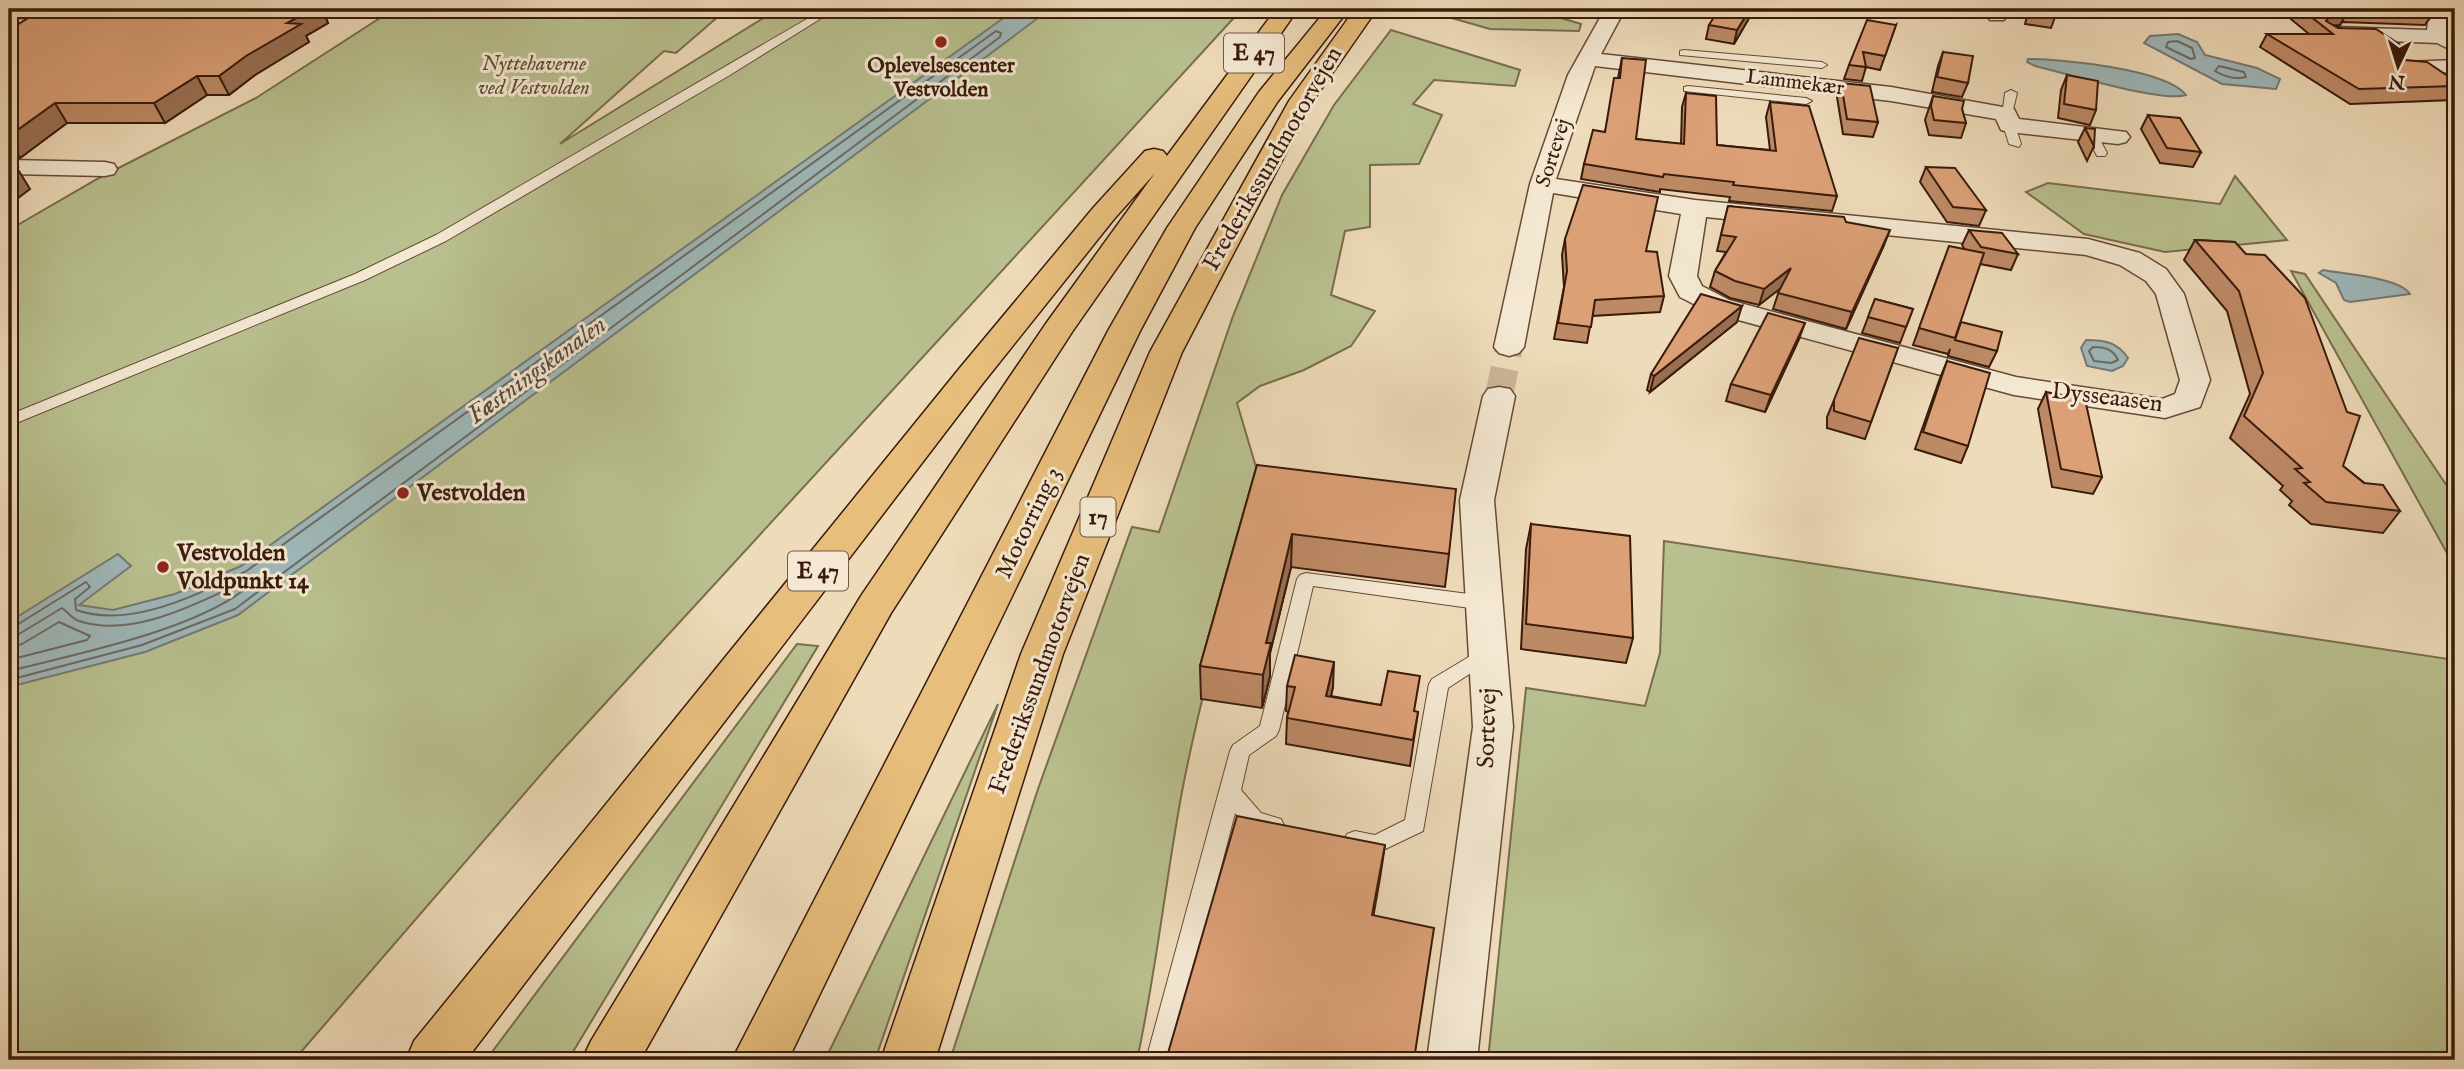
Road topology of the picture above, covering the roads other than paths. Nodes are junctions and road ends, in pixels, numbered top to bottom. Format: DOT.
graph roads {
  1 [pos="831,9"];
  2 [pos="1287,9"];
  3 [pos="1338,9"];
  4 [pos="1366,9"];
  5 [pos="1615,9"];
  6 [pos="2451,9"];
  7 [pos="38,10"];
  8 [pos="9,12"];
  9 [pos="108,12"];
  10 [pos="9,23"];
  11 [pos="2331,33"];
  12 [pos="2449,42"];
  13 [pos="1684,52"];
  14 [pos="1588,59"];
  15 [pos="1822,65"];
  16 [pos="2455,66"];
  17 [pos="2407,68"];
  18 [pos="1760,78"];
  19 [pos="1688,89"];
  20 [pos="1221,98"];
  21 [pos="1806,101"];
  22 [pos="2118,137"];
  23 [pos="9,167"];
  24 [pos="104,169"];
  25 [pos="1542,184"];
  26 [pos="1695,208"];
  27 [pos="1509,347"];
  28 [pos="1499,396"];
  29 [pos="9,421"];
  30 [pos="1484,603"];
  31 [pos="1487,653"];
  32 [pos="1230,792"];
  33 [pos="1295,829"];
  34 [pos="1336,836"];
  35 [pos="433,1060"];
  36 [pos="610,1060"];
  37 [pos="759,1060"];
  38 [pos="908,1060"];
  39 [pos="1158,1060"];
  40 [pos="1452,1060"];
  1 -- 29 [label="lane"];
  2 -- 20 [label="highway, E 47"];
  3 -- 37 [label="highway, Motorring 3 / E 47"];
  4 -- 38 [label="highway, Frederikssundmotorvejen / 17"];
  5 -- 14 [label="street, Sortevej"];
  6 -- 12 [label="street"];
  7 -- 8 [label="street"];
  7 -- 9 [label="street"];
  7 -- 10 [label="street"];
  11 -- 12 [label="street"];
  13 -- 18 [label="lane"];
  14 -- 18 [label="street, Lammekær"];
  14 -- 25 [label="street, Sortevej"];
  15 -- 18 [label="lane"];
  16 -- 17 [label="street"];
  18 -- 19 [label="lane"];
  18 -- 21 [label="lane"];
  18 -- 22 [label="street, Lammekær"];
  20 -- 35 [label="highway, E 47"];
  20 -- 36 [label="highway"];
  23 -- 24 [label="street"];
  25 -- 26 [label="street, Dysseaasen"];
  25 -- 27 [label="street, Sortevej"];
  26 -- 26 [label="street, Dysseaasen"];
  28 -- 30 [label="street, Sortevej"];
  30 -- 31 [label="street, Sortevej"];
  30 -- 32 [label="lane"];
  31 -- 34 [label="lane"];
  31 -- 40 [label="street, Sortevej"];
  32 -- 33 [label="lane"];
  32 -- 39 [label="lane"];
}
